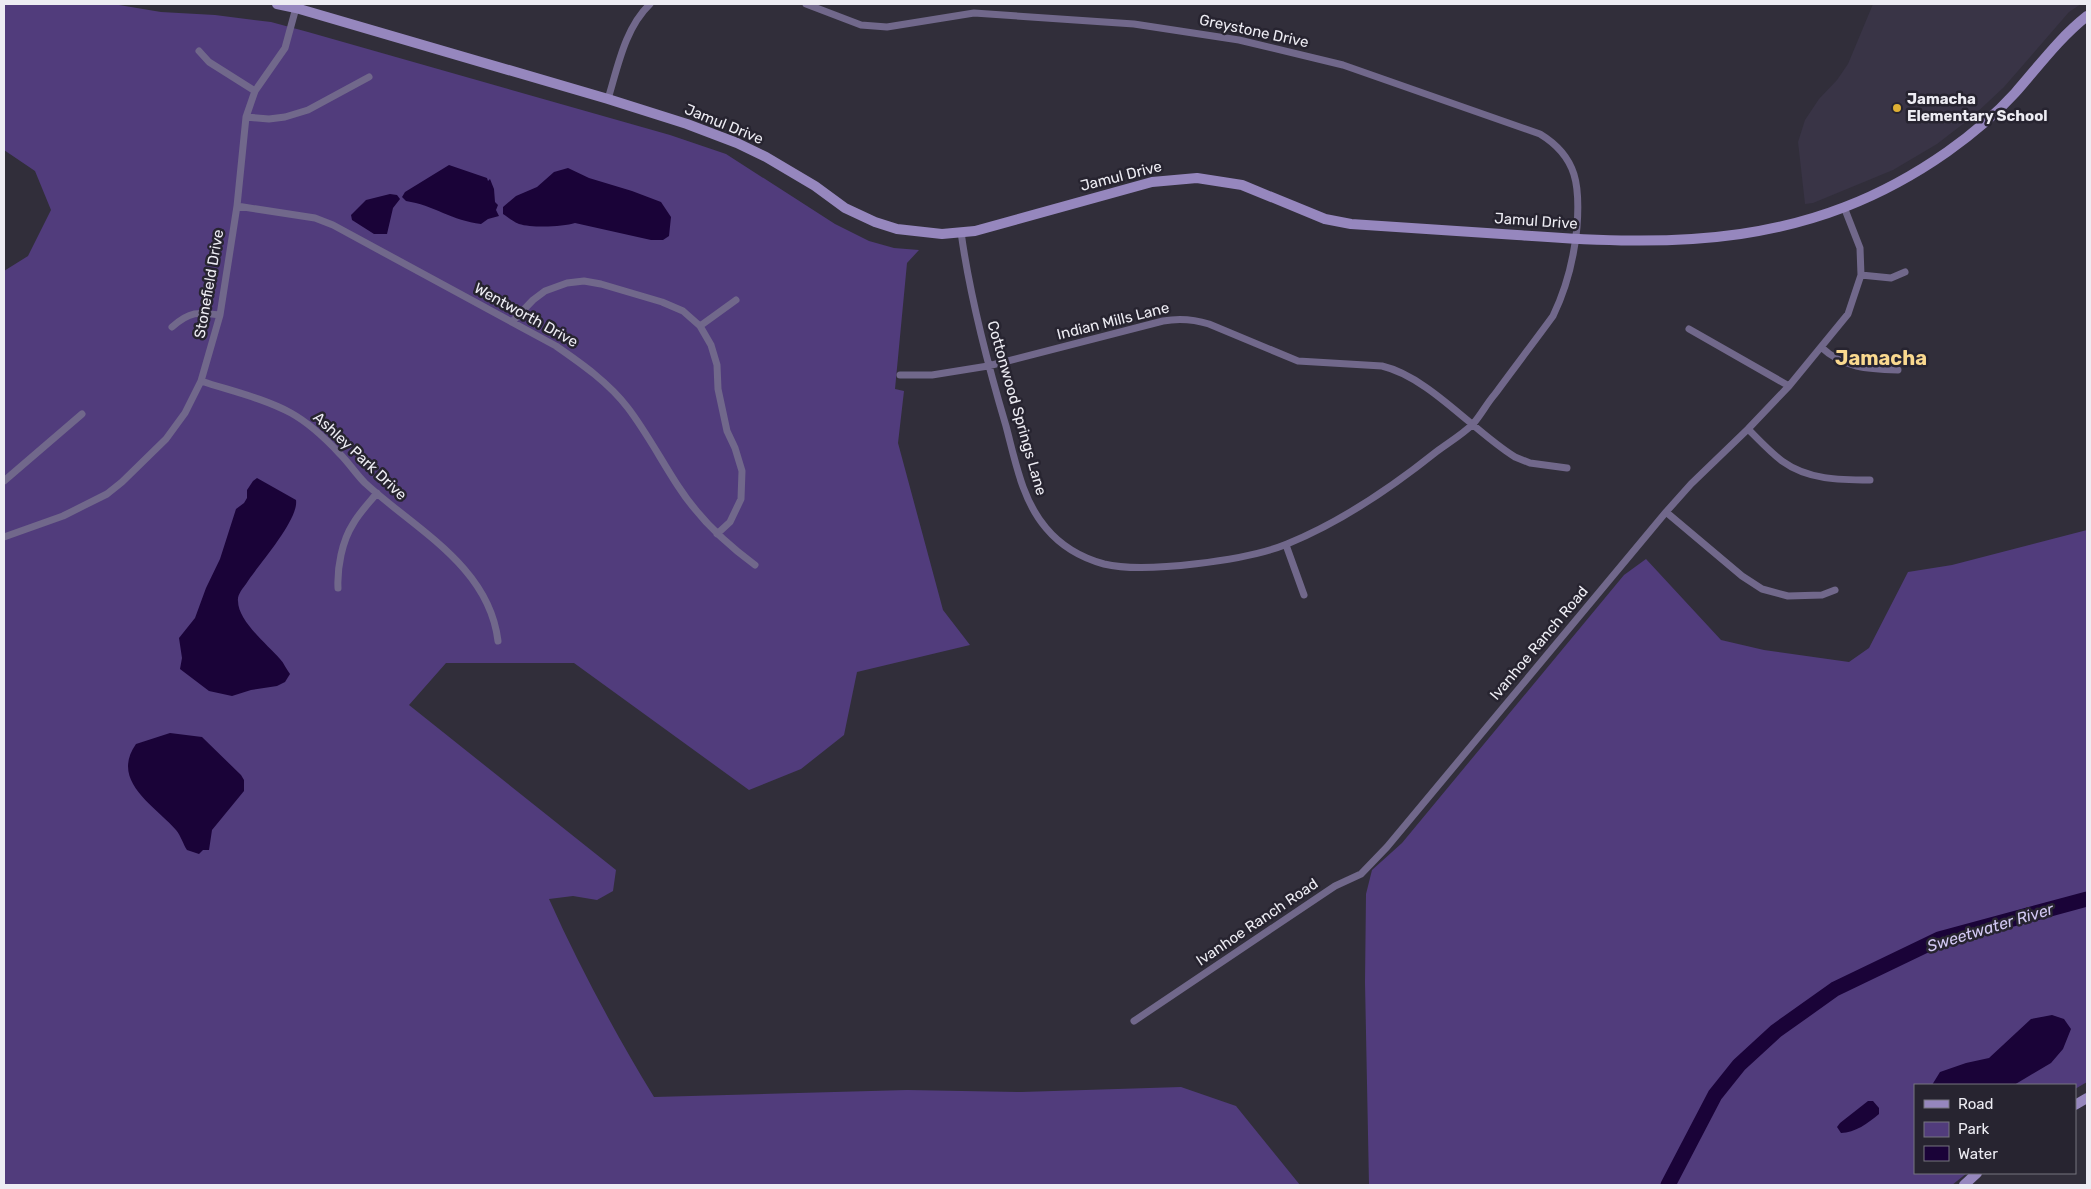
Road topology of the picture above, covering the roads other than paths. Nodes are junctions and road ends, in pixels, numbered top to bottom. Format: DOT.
graph roads {
  1 [pos="277,4"];
  2 [pos="650,4"];
  3 [pos="806,4"];
  4 [pos="297,6"];
  5 [pos="2087,16"];
  6 [pos="199,51"];
  7 [pos="369,77"];
  8 [pos="255,90"];
  9 [pos="608,99"];
  10 [pos="246,117"];
  11 [pos="237,206"];
  12 [pos="1844,207"];
  13 [pos="961,232"];
  14 [pos="1576,240"];
  15 [pos="1905,272"];
  16 [pos="1861,276"];
  17 [pos="736,300"];
  18 [pos="220,315"];
  19 [pos="512,322"];
  20 [pos="700,326"];
  21 [pos="172,327"];
  22 [pos="1689,329"];
  23 [pos="1821,346"];
  24 [pos="988,366"];
  25 [pos="1898,370"];
  26 [pos="900,375"];
  27 [pos="201,381"];
  28 [pos="1789,386"];
  29 [pos="82,414"];
  30 [pos="1473,424"];
  31 [pos="1748,429"];
  32 [pos="1567,468"];
  33 [pos="4,480"];
  34 [pos="1870,480"];
  35 [pos="377,493"];
  36 [pos="1666,512"];
  37 [pos="717,534"];
  38 [pos="4,536"];
  39 [pos="1286,545"];
  40 [pos="755,565"];
  41 [pos="338,588"];
  42 [pos="1835,590"];
  43 [pos="1304,595"];
  44 [pos="498,641"];
  45 [pos="1134,1021"];
  46 [pos="2087,1098"];
  47 [pos="2076,1105"];
  48 [pos="1976,1174"];
  49 [pos="1964,1185"];
  1 -- 4 [label="street, Jamul Drive"];
  2 -- 9 [label="street"];
  3 -- 14 [label="street, Greystone Drive"];
  4 -- 8 [label="street, Stonefield Drive"];
  4 -- 9 [label="street, Jamul Drive"];
  5 -- 12 [label="street, Jamul Drive"];
  6 -- 8 [label="street"];
  7 -- 10 [label="street"];
  8 -- 10 [label="street, Stonefield Drive"];
  9 -- 13 [label="street, Jamul Drive"];
  10 -- 11 [label="street, Stonefield Drive"];
  11 -- 18 [label="street, Stonefield Drive"];
  11 -- 19 [label="street, Wentworth Drive"];
  12 -- 14 [label="street, Jamul Drive"];
  12 -- 16 [label="street, Ivanhoe Ranch Road"];
  13 -- 14 [label="street, Jamul Drive"];
  13 -- 24 [label="street, Cottonwood Springs Lane"];
  14 -- 30 [label="street, Cottonwood Springs Lane"];
  15 -- 16 [label="street"];
  16 -- 23 [label="street, Ivanhoe Ranch Road"];
  17 -- 20 [label="street"];
  18 -- 21 [label="street"];
  18 -- 27 [label="street, Stonefield Drive"];
  19 -- 20 [label="street"];
  19 -- 37 [label="street, Wentworth Drive"];
  20 -- 37 [label="street"];
  22 -- 28 [label="street"];
  23 -- 25 [label="street"];
  23 -- 28 [label="street, Ivanhoe Ranch Road"];
  24 -- 26 [label="street, Indian Mills Lane"];
  24 -- 30 [label="street, Indian Mills Lane"];
  24 -- 39 [label="street, Cottonwood Springs Lane"];
  27 -- 35 [label="street, Ashley Park Drive"];
  27 -- 38 [label="street, Stonefield Drive"];
  28 -- 31 [label="street, Ivanhoe Ranch Road"];
  29 -- 33 [label="street"];
  30 -- 32 [label="street, Indian Mills Lane"];
  30 -- 39 [label="street, Cottonwood Springs Lane"];
  31 -- 34 [label="street"];
  31 -- 36 [label="street, Ivanhoe Ranch Road"];
  35 -- 41 [label="street"];
  35 -- 44 [label="street, Ashley Park Drive"];
  36 -- 42 [label="street"];
  36 -- 45 [label="street, Ivanhoe Ranch Road"];
  37 -- 40 [label="street, Wentworth Drive"];
  39 -- 43 [label="street"];
  46 -- 47 [label="street"];
  48 -- 49 [label="street"];
}
